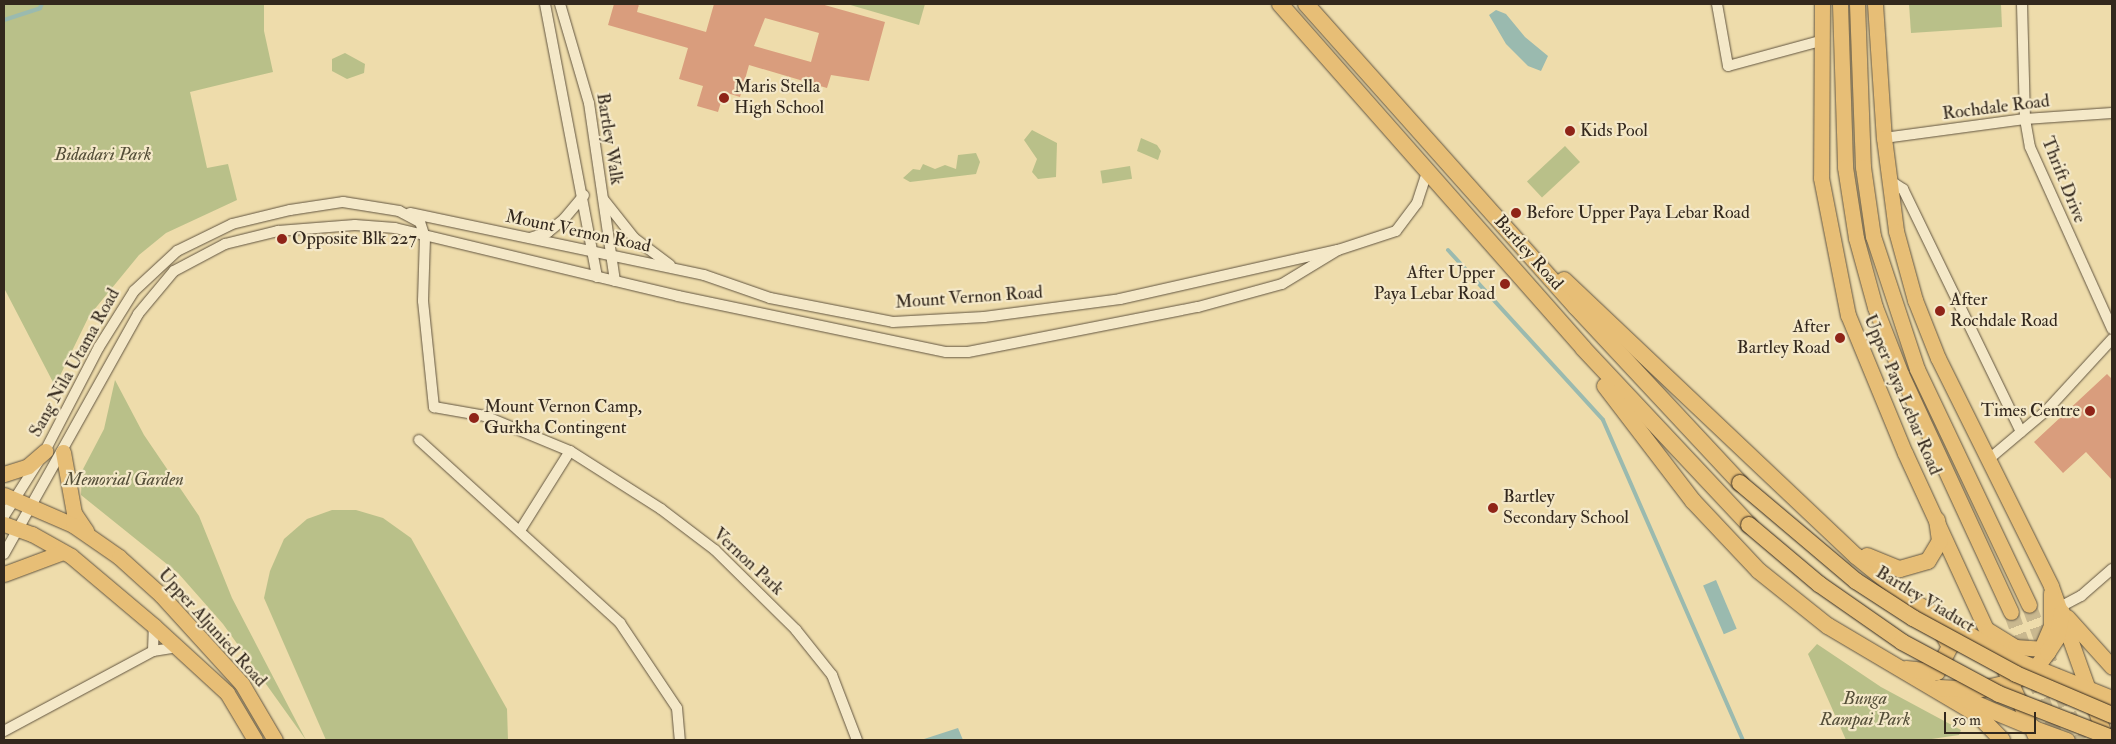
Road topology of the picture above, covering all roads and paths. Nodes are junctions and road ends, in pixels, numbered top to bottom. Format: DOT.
graph roads {
  1 [pos="545,4"];
  2 [pos="560,4"];
  3 [pos="1280,4"];
  4 [pos="1306,4"];
  5 [pos="1717,4"];
  6 [pos="1822,4"];
  7 [pos="1840,4"];
  8 [pos="1857,4"];
  9 [pos="1875,4"];
  10 [pos="2022,4"];
  11 [pos="1820,41"];
  12 [pos="2112,113"];
  13 [pos="2025,119"];
  14 [pos="1884,138"];
  15 [pos="1428,170"];
  16 [pos="1889,180"];
  17 [pos="584,195"];
  18 [pos="603,200"];
  19 [pos="399,211"];
  20 [pos="425,237"];
  21 [pos="529,238"];
  22 [pos="1338,250"];
  23 [pos="592,252"];
  24 [pos="612,256"];
  25 [pos="1538,264"];
  26 [pos="678,269"];
  27 [pos="597,277"];
  28 [pos="615,281"];
  29 [pos="893,322"];
  30 [pos="2112,330"];
  31 [pos="892,340"];
  32 [pos="2112,340"];
  33 [pos="1583,348"];
  34 [pos="2021,432"];
  35 [pos="419,440"];
  36 [pos="45,451"];
  37 [pos="570,451"];
  38 [pos="63,452"];
  39 [pos="1989,459"];
  40 [pos="4,474"];
  41 [pos="1740,483"];
  42 [pos="9,497"];
  43 [pos="31,505"];
  44 [pos="4,516"];
  45 [pos="1937,520"];
  46 [pos="10,526"];
  47 [pos="521,529"];
  48 [pos="90,536"];
  49 [pos="1845,545"];
  50 [pos="63,552"];
  51 [pos="4,554"];
  52 [pos="2112,568"];
  53 [pos="4,574"];
  54 [pos="2052,586"];
  55 [pos="2029,606"];
  56 [pos="2061,610"];
  57 [pos="2011,612"];
  58 [pos="1935,616"];
  59 [pos="154,626"];
  60 [pos="1988,630"];
  61 [pos="178,647"];
  62 [pos="154,652"];
  63 [pos="2000,653"];
  64 [pos="1899,668"];
  65 [pos="2036,668"];
  66 [pos="2112,668"];
  67 [pos="2013,682"];
  68 [pos="1936,688"];
  69 [pos="2086,689"];
  70 [pos="2112,698"];
  71 [pos="2112,715"];
  72 [pos="4,731"];
  73 [pos="2035,734"];
  74 [pos="2112,738"];
  75 [pos="255,740"];
  76 [pos="275,740"];
  77 [pos="680,740"];
  78 [pos="857,740"];
  79 [pos="2002,740"];
  80 [pos="2067,740"];
  81 [pos="2106,740"];
  1 -- 17 [label="street, Bartley Walk"];
  2 -- 18 [label="street, Bartley Walk"];
  3 -- 15 [label="highway, Bartley Road"];
  4 -- 25 [label="highway, Bartley Road"];
  5 -- 11 [label="street"];
  6 -- 11 [label="main road, Upper Paya Lebar Road"];
  7 -- 57 [label="main road, Upper Paya Lebar Road"];
  8 -- 55 [label="main road, Upper Paya Lebar Road"];
  9 -- 14 [label="main road"];
  10 -- 13 [label="street, Thrift Drive"];
  11 -- 45 [label="main road, Upper Paya Lebar Road"];
  12 -- 13 [label="street, Rochdale Road"];
  13 -- 14 [label="street, Rochdale Road"];
  13 -- 30 [label="street, Thrift Drive"];
  14 -- 16 [label="main road"];
  15 -- 22 [label="street, Mount Vernon Road"];
  15 -- 33 [label="highway, Bartley Road"];
  16 -- 34 [label="street"];
  16 -- 39 [label="main road"];
  17 -- 21 [label="street"];
  17 -- 23 [label="street, Bartley Walk"];
  18 -- 24 [label="street, Bartley Walk"];
  18 -- 26 [label="street"];
  19 -- 20 [label="street, Sang Nila Utama Road"];
  19 -- 21 [label="street, Mount Vernon Road"];
  19 -- 36 [label="street, Sang Nila Utama Road"];
  20 -- 27 [label="street, Mount Vernon Road"];
  20 -- 37 [label="street, Vernon Park"];
  20 -- 38 [label="street, Sang Nila Utama Road"];
  21 -- 23 [label="street, Mount Vernon Road"];
  22 -- 29 [label="street, Mount Vernon Road"];
  22 -- 31 [label="street, Mount Vernon Road"];
  23 -- 24 [label="street, Mount Vernon Road"];
  23 -- 27 [label="street, Bartley Walk"];
  24 -- 26 [label="street, Mount Vernon Road"];
  24 -- 28 [label="street, Bartley Walk"];
  25 -- 41 [label="highway, Bartley Road"];
  25 -- 49 [label="highway"];
  26 -- 29 [label="street, Mount Vernon Road"];
  27 -- 28 [label="street, Mount Vernon Road"];
  28 -- 31 [label="street, Mount Vernon Road"];
  29 -- 31 [label="street"];
  32 -- 34 [label="street"];
  33 -- 64 [label="highway"];
  33 -- 74 [label="highway, Bartley Road, bridge"];
  34 -- 39 [label="street"];
  35 -- 47 [label="street"];
  36 -- 40 [label="main road"];
  36 -- 42 [label="street, Sang Nila Utama Road"];
  37 -- 47 [label="street"];
  37 -- 78 [label="street, Vernon Park"];
  38 -- 43 [label="street, Sang Nila Utama Road"];
  38 -- 48 [label="main road"];
  39 -- 54 [label="main road"];
  41 -- 71 [label="highway, Bartley Viaduct, bridge"];
  42 -- 43 [label="main road, Upper Aljunied Road"];
  42 -- 44 [label="street"];
  43 -- 46 [label="street"];
  43 -- 48 [label="main road, Upper Aljunied Road"];
  45 -- 49 [label="highway"];
  45 -- 60 [label="main road, Upper Paya Lebar Road"];
  46 -- 50 [label="main road, Upper Aljunied Road"];
  46 -- 51 [label="street"];
  47 -- 77 [label="street"];
  48 -- 76 [label="main road, Upper Aljunied Road"];
  49 -- 58 [label="highway"];
  50 -- 53 [label="main road"];
  50 -- 59 [label="main road, Upper Aljunied Road"];
  52 -- 56 [label="street"];
  54 -- 56 [label="main road"];
  54 -- 60 [label="main road"];
  56 -- 65 [label="highway"];
  56 -- 66 [label="main road"];
  56 -- 69 [label="main road"];
  58 -- 63 [label="highway"];
  58 -- 64 [label="highway"];
  59 -- 61 [label="main road, Upper Aljunied Road"];
  59 -- 62 [label="street"];
  60 -- 63 [label="main road, Upper Paya Lebar Road"];
  61 -- 62 [label="street"];
  61 -- 75 [label="main road, Upper Aljunied Road"];
  62 -- 72 [label="street"];
  63 -- 65 [label="main road"];
  63 -- 67 [label="main road, Upper Paya Lebar Road"];
  64 -- 68 [label="highway"];
  65 -- 67 [label="highway"];
  65 -- 69 [label="main road"];
  67 -- 68 [label="highway"];
  67 -- 73 [label="main road, Upper Paya Lebar Road"];
  68 -- 73 [label="highway"];
  68 -- 79 [label="highway"];
  69 -- 70 [label="main road"];
  69 -- 81 [label="main road"];
  73 -- 80 [label="main road"];
}
